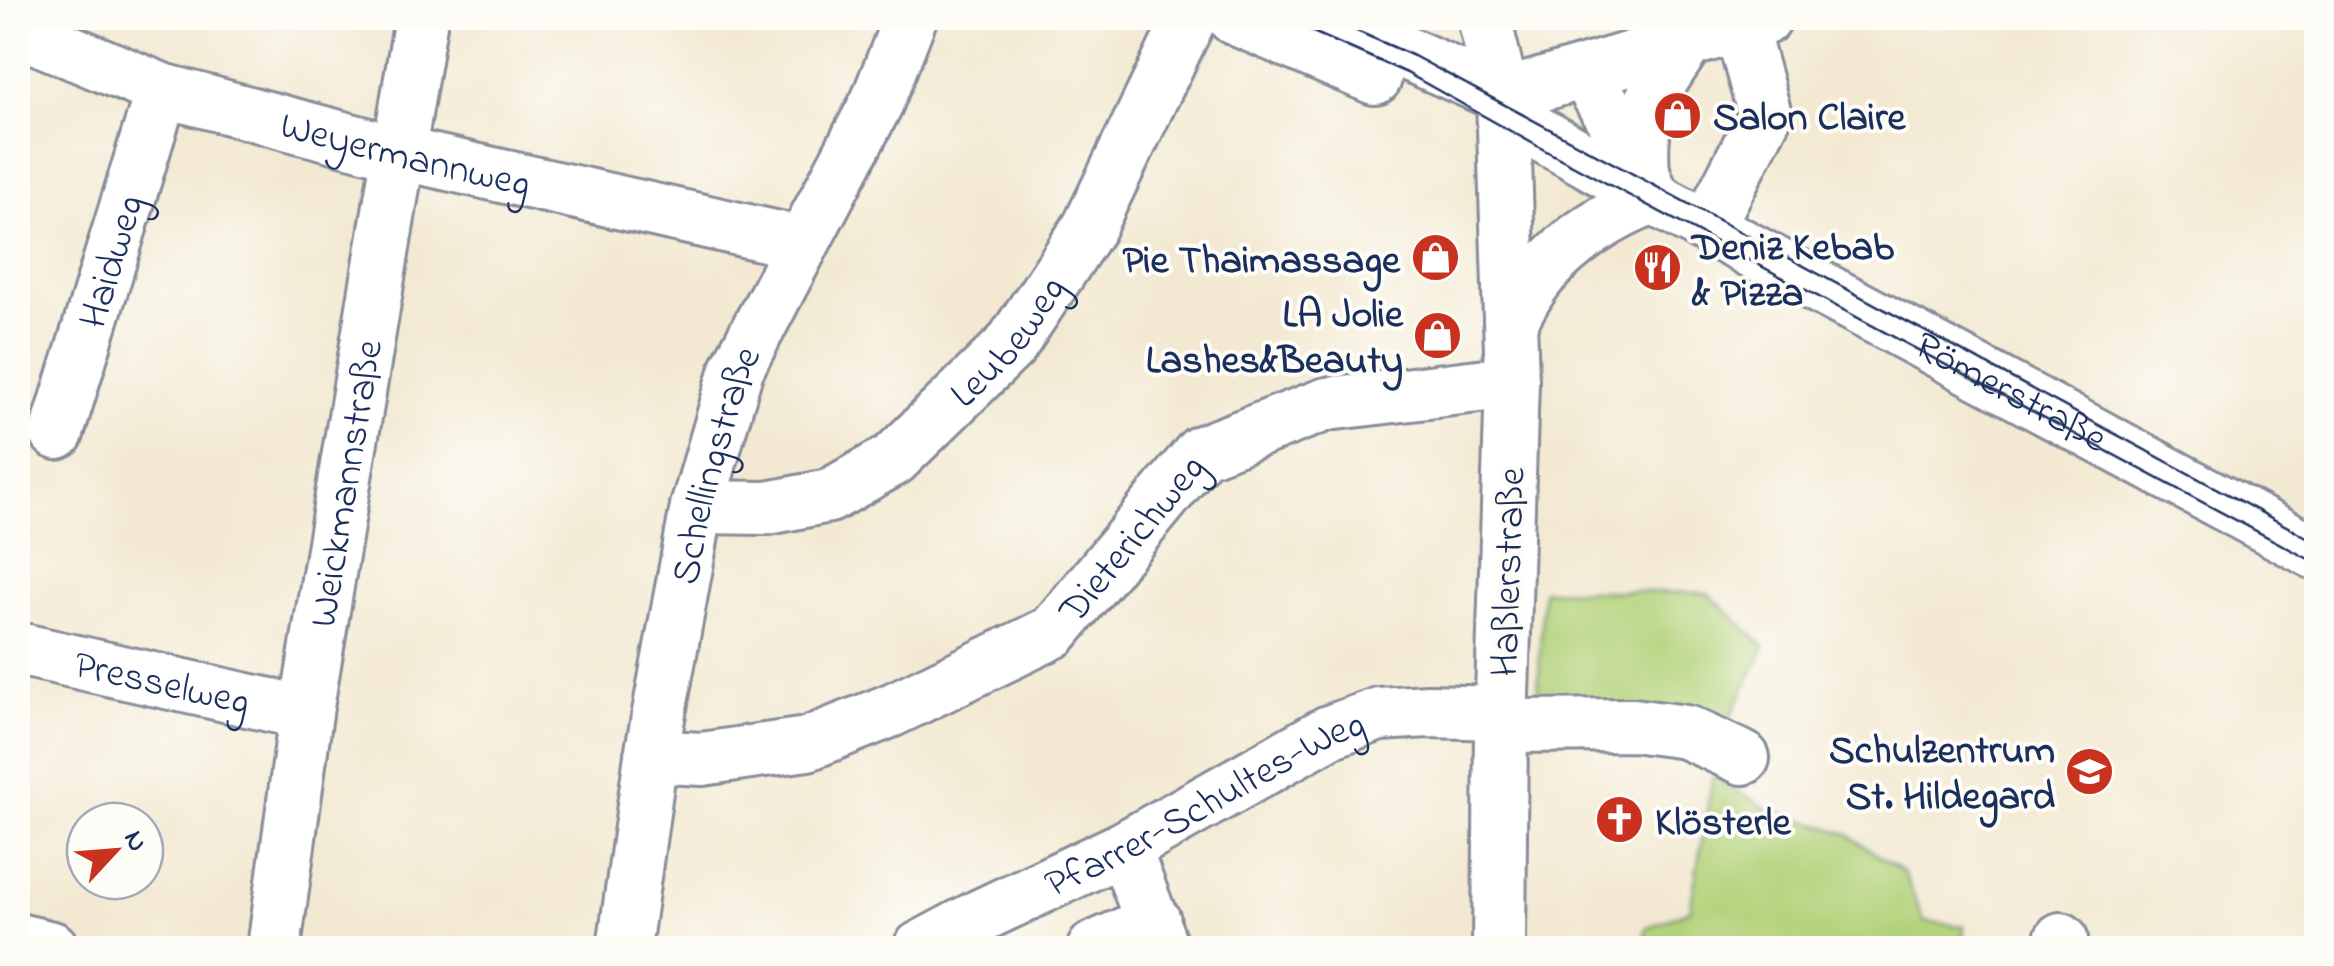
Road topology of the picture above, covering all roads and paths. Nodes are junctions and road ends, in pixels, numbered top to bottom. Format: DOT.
graph roads {
  1 [pos="420,18"];
  2 [pos="910,18"];
  3 [pos="1190,18"];
  4 [pos="1234,18"];
  5 [pos="1327,18"];
  6 [pos="1484,18"];
  7 [pos="1752,21"];
  8 [pos="18,30"];
  9 [pos="1687,42"];
  10 [pos="1407,72"];
  11 [pos="1585,72"];
  12 [pos="162,90"];
  13 [pos="1504,115"];
  14 [pos="399,153"];
  15 [pos="1648,185"];
  16 [pos="1708,226"];
  17 [pos="801,244"];
  18 [pos="1510,321"];
  19 [pos="1512,382"];
  20 [pos="57,433"];
  21 [pos="697,507"];
  22 [pos="2316,553"];
  23 [pos="18,648"];
  24 [pos="306,713"];
  25 [pos="1501,719"];
  26 [pos="651,756"];
  27 [pos="1744,758"];
  28 [pos="1124,848"];
  29 [pos="1158,935"];
  30 [pos="18,940"];
  31 [pos="52,948"];
  32 [pos="274,948"];
  33 [pos="624,948"];
  34 [pos="920,948"];
  35 [pos="1094,948"];
  36 [pos="1498,948"];
  1 -- 14 [label="street, Weickmannstraße"];
  2 -- 17 [label="street, Schellingstraße"];
  3 -- 21 [label="street, Leubeweg"];
  4 -- 10 [label="street"];
  5 -- 10 [label="street"];
  6 -- 13 [label="street, Haßlerstraße"];
  7 -- 9 [label="street"];
  7 -- 16 [label="street"];
  8 -- 12 [label="street, Weyermannweg"];
  9 -- 11 [label="street"];
  9 -- 15 [label="street"];
  10 -- 13 [label="street, Römerstraße"];
  11 -- 13 [label="street"];
  11 -- 15 [label="street"];
  12 -- 14 [label="street, Weyermannweg"];
  12 -- 20 [label="street, Haidweg"];
  13 -- 15 [label="street, Römerstraße"];
  13 -- 18 [label="street, Haßlerstraße"];
  14 -- 17 [label="street, Weyermannweg"];
  14 -- 24 [label="street, Weickmannstraße"];
  15 -- 16 [label="street, Römerstraße"];
  15 -- 18 [label="street"];
  16 -- 22 [label="street, Römerstraße"];
  17 -- 21 [label="street, Schellingstraße"];
  18 -- 19 [label="street, Haßlerstraße"];
  19 -- 25 [label="street, Haßlerstraße"];
  19 -- 26 [label="street, Dieterichweg"];
  21 -- 26 [label="street, Schellingstraße"];
  23 -- 24 [label="street, Presselweg"];
  24 -- 32 [label="street, Weickmannstraße"];
  25 -- 27 [label="street, Pfarrer-Schultes-Weg"];
  25 -- 28 [label="street, Pfarrer-Schultes-Weg"];
  25 -- 36 [label="street, Haßlerstraße"];
  26 -- 33 [label="street, Schellingstraße"];
  28 -- 29 [label="street"];
  28 -- 34 [label="street, Pfarrer-Schultes-Weg"];
  29 -- 35 [label="street"];
  30 -- 31 [label="street"];
}
